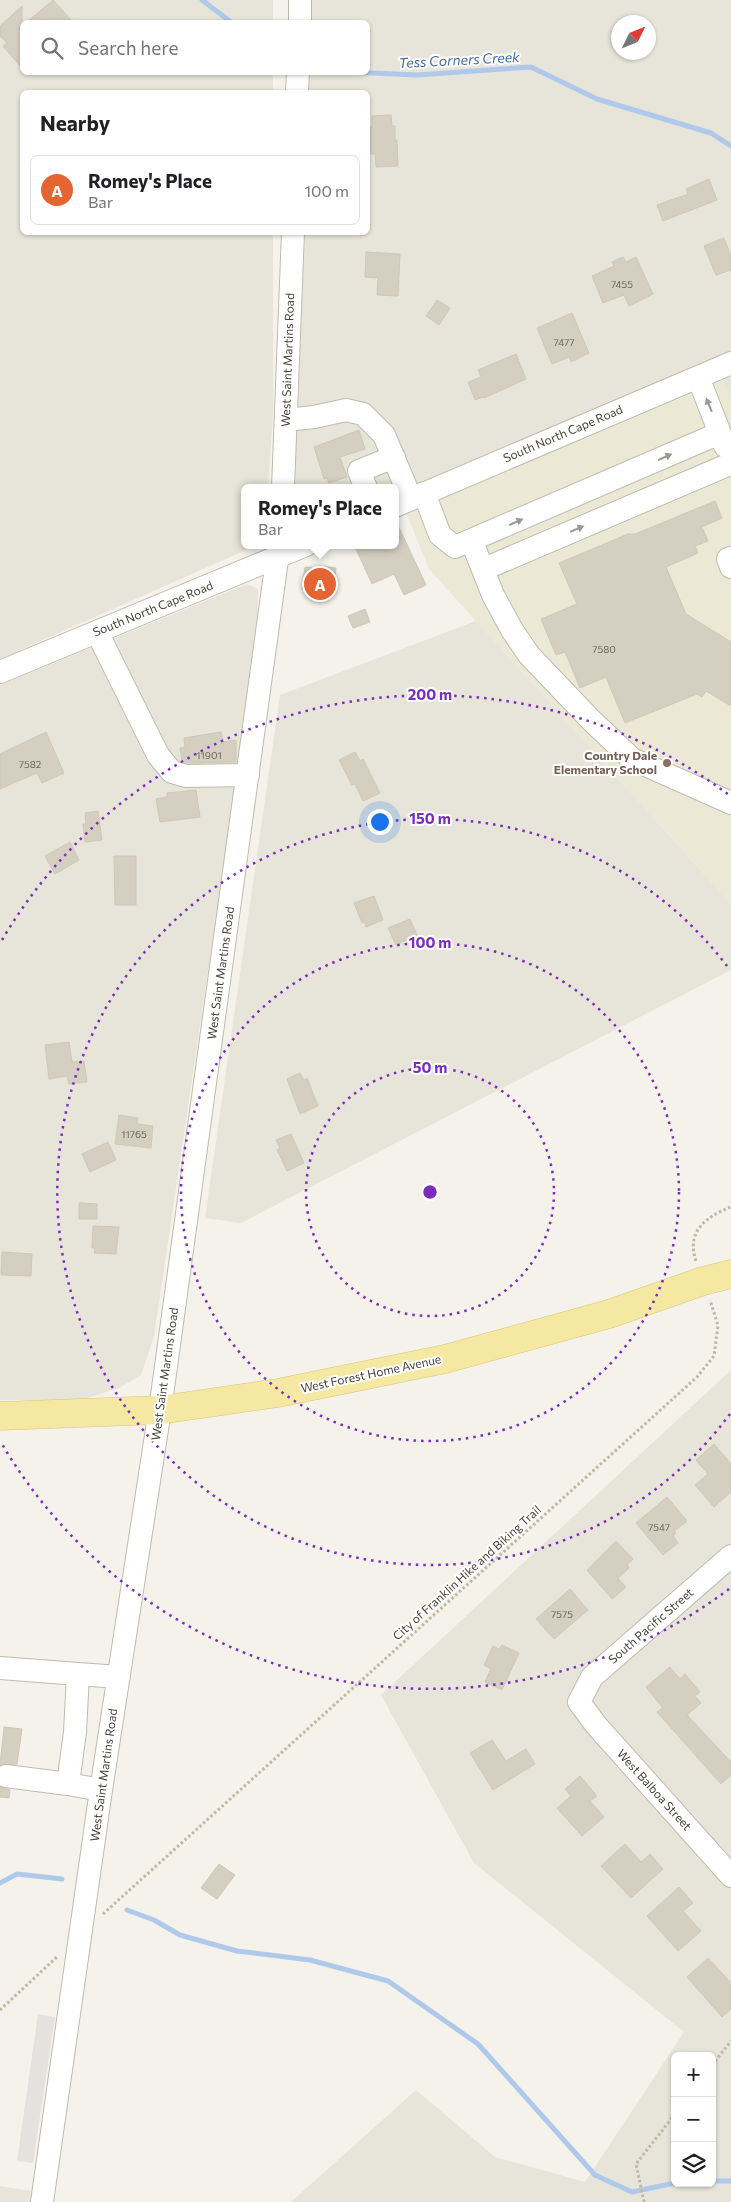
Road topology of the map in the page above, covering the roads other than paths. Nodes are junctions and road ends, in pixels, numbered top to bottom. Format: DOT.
graph roads {
  1 [pos="300,0"];
  2 [pos="300,20"];
  3 [pos="298,75"];
  4 [pos="297,90"];
  5 [pos="293,235"];
  6 [pos="731,363"];
  7 [pos="698,377"];
  8 [pos="286,420"];
  9 [pos="720,432"];
  10 [pos="394,457"];
  11 [pos="731,465"];
  12 [pos="284,483"];
  13 [pos="364,484"];
  14 [pos="410,499"];
  15 [pos="472,542"];
  16 [pos="279,552"];
  17 [pos="731,558"];
  18 [pos="731,567"];
  19 [pos="484,568"];
  20 [pos="97,632"];
  21 [pos="0,672"];
  22 [pos="248,776"];
  23 [pos="731,804"];
  24 [pos="731,1274"];
  25 [pos="160,1410"];
  26 [pos="0,1416"];
  27 [pos="731,1556"];
  28 [pos="0,1668"];
  29 [pos="78,1674"];
  30 [pos="118,1677"];
  31 [pos="579,1702"];
  32 [pos="6,1776"];
  33 [pos="68,1784"];
  34 [pos="101,1790"];
  35 [pos="731,1876"];
  36 [pos="42,2202"];
  1 -- 2 [label="street"];
  3 -- 4 [label="street"];
  5 -- 8 [label="street, West Saint Martins Road"];
  6 -- 7 [label="street, South North Cape Road"];
  9 -- 7 [label="street, one-way"];
  7 -- 14 [label="street, South North Cape Road"];
  8 -- 10 [label="street"];
  8 -- 12 [label="street, West Saint Martins Road"];
  9 -- 11 [label="street"];
  15 -- 9 [label="street, one-way"];
  10 -- 13 [label="street"];
  10 -- 14 [label="street"];
  19 -- 11 [label="street, one-way"];
  14 -- 15 [label="street"];
  15 -- 19 [label="street"];
  16 -- 20 [label="street, South North Cape Road"];
  16 -- 22 [label="street, West Saint Martins Road"];
  17 -- 18 [label="street"];
  19 -- 23 [label="street"];
  20 -- 21 [label="street, South North Cape Road"];
  20 -- 22 [label="street"];
  22 -- 25 [label="street, West Saint Martins Road"];
  24 -- 25 [label="main road, West Forest Home Avenue"];
  25 -- 26 [label="main road, West Forest Home Avenue"];
  25 -- 30 [label="street, West Saint Martins Road"];
  27 -- 31 [label="street, South Pacific Street"];
  28 -- 29 [label="street"];
  29 -- 30 [label="street"];
  29 -- 33 [label="street"];
  30 -- 34 [label="street, West Saint Martins Road"];
  31 -- 35 [label="street, West Balboa Street"];
  32 -- 33 [label="street"];
  33 -- 34 [label="street"];
  34 -- 36 [label="street, West Saint Martins Road"];
}
